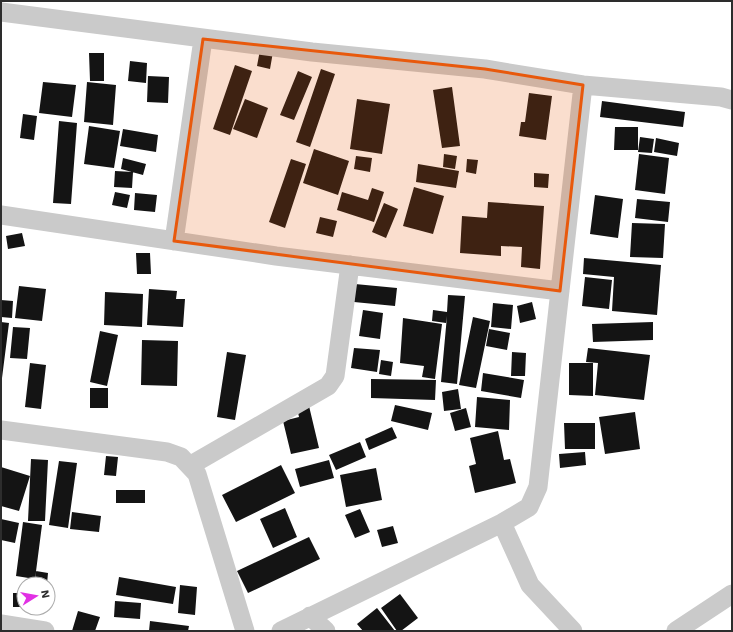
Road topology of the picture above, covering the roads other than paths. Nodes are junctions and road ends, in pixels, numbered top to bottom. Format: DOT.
graph roads {
  1 [pos="1,12"];
  2 [pos="203,39"];
  3 [pos="584,84"];
  4 [pos="732,100"];
  5 [pos="1,215"];
  6 [pos="174,241"];
  7 [pos="350,265"];
  8 [pos="560,291"];
  9 [pos="1,430"];
  10 [pos="191,465"];
  11 [pos="502,523"];
  12 [pos="732,594"];
  13 [pos="310,616"];
  14 [pos="1,624"];
  15 [pos="45,631"];
  16 [pos="245,631"];
  17 [pos="281,631"];
  18 [pos="326,631"];
  19 [pos="573,631"];
  20 [pos="676,631"];
  1 -- 2 [label="street"];
  2 -- 3 [label="street"];
  2 -- 6 [label="street"];
  3 -- 4 [label="street"];
  3 -- 8 [label="street"];
  5 -- 6 [label="street"];
  6 -- 7 [label="street"];
  7 -- 8 [label="street"];
  7 -- 10 [label="street"];
  8 -- 11 [label="street"];
  9 -- 10 [label="street"];
  10 -- 16 [label="street"];
  11 -- 13 [label="street"];
  11 -- 19 [label="street"];
  12 -- 20 [label="street"];
  13 -- 17 [label="street"];
  13 -- 18 [label="street"];
  14 -- 15 [label="street"];
}
